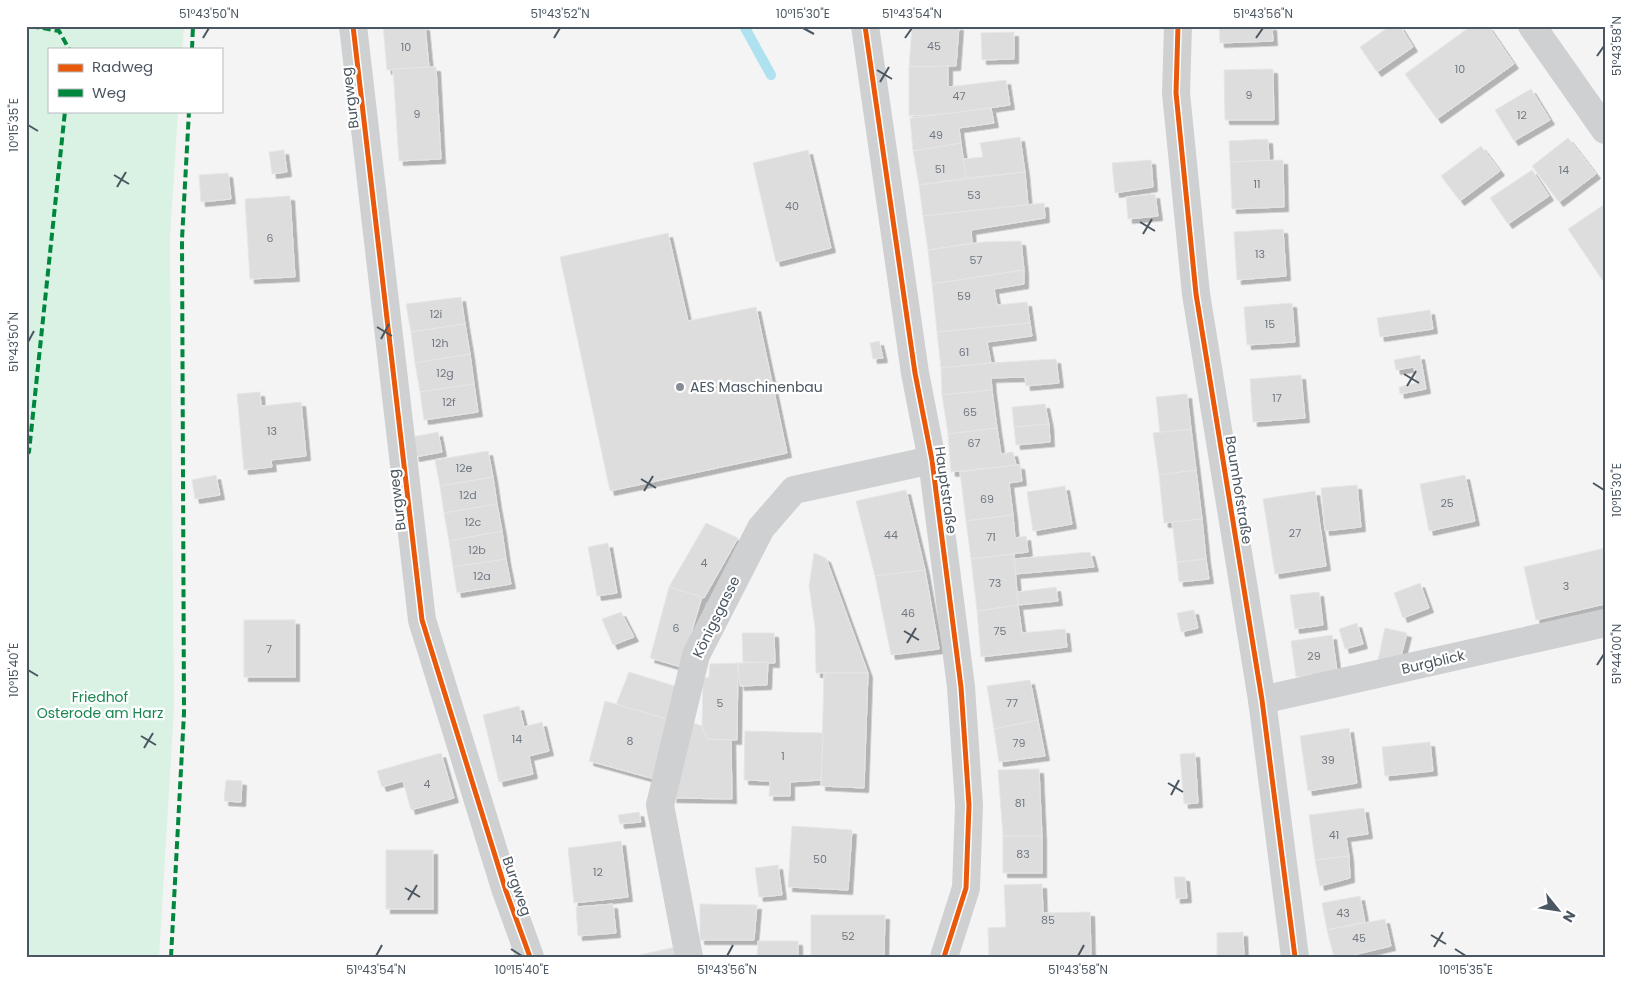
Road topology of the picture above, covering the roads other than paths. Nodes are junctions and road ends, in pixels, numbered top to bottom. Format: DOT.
graph roads {
  1 [pos="353,26"];
  2 [pos="1178,26"];
  3 [pos="1532,26"];
  4 [pos="867,27"];
  5 [pos="1605,130"];
  6 [pos="932,460"];
  7 [pos="1605,623"];
  8 [pos="1262,700"];
  9 [pos="530,957"];
  10 [pos="689,957"];
  11 [pos="944,957"];
  12 [pos="1296,957"];
  1 -- 9 [label="street, Burgweg"];
  2 -- 8 [label="street, Baumhofstraße"];
  3 -- 5 [label="street"];
  4 -- 6 [label="street, Hauptstraße"];
  6 -- 10 [label="street, Königsgasse"];
  6 -- 11 [label="street, Hauptstraße"];
  7 -- 8 [label="street, Burgblick"];
  8 -- 12 [label="street, Baumhofstraße"];
}
